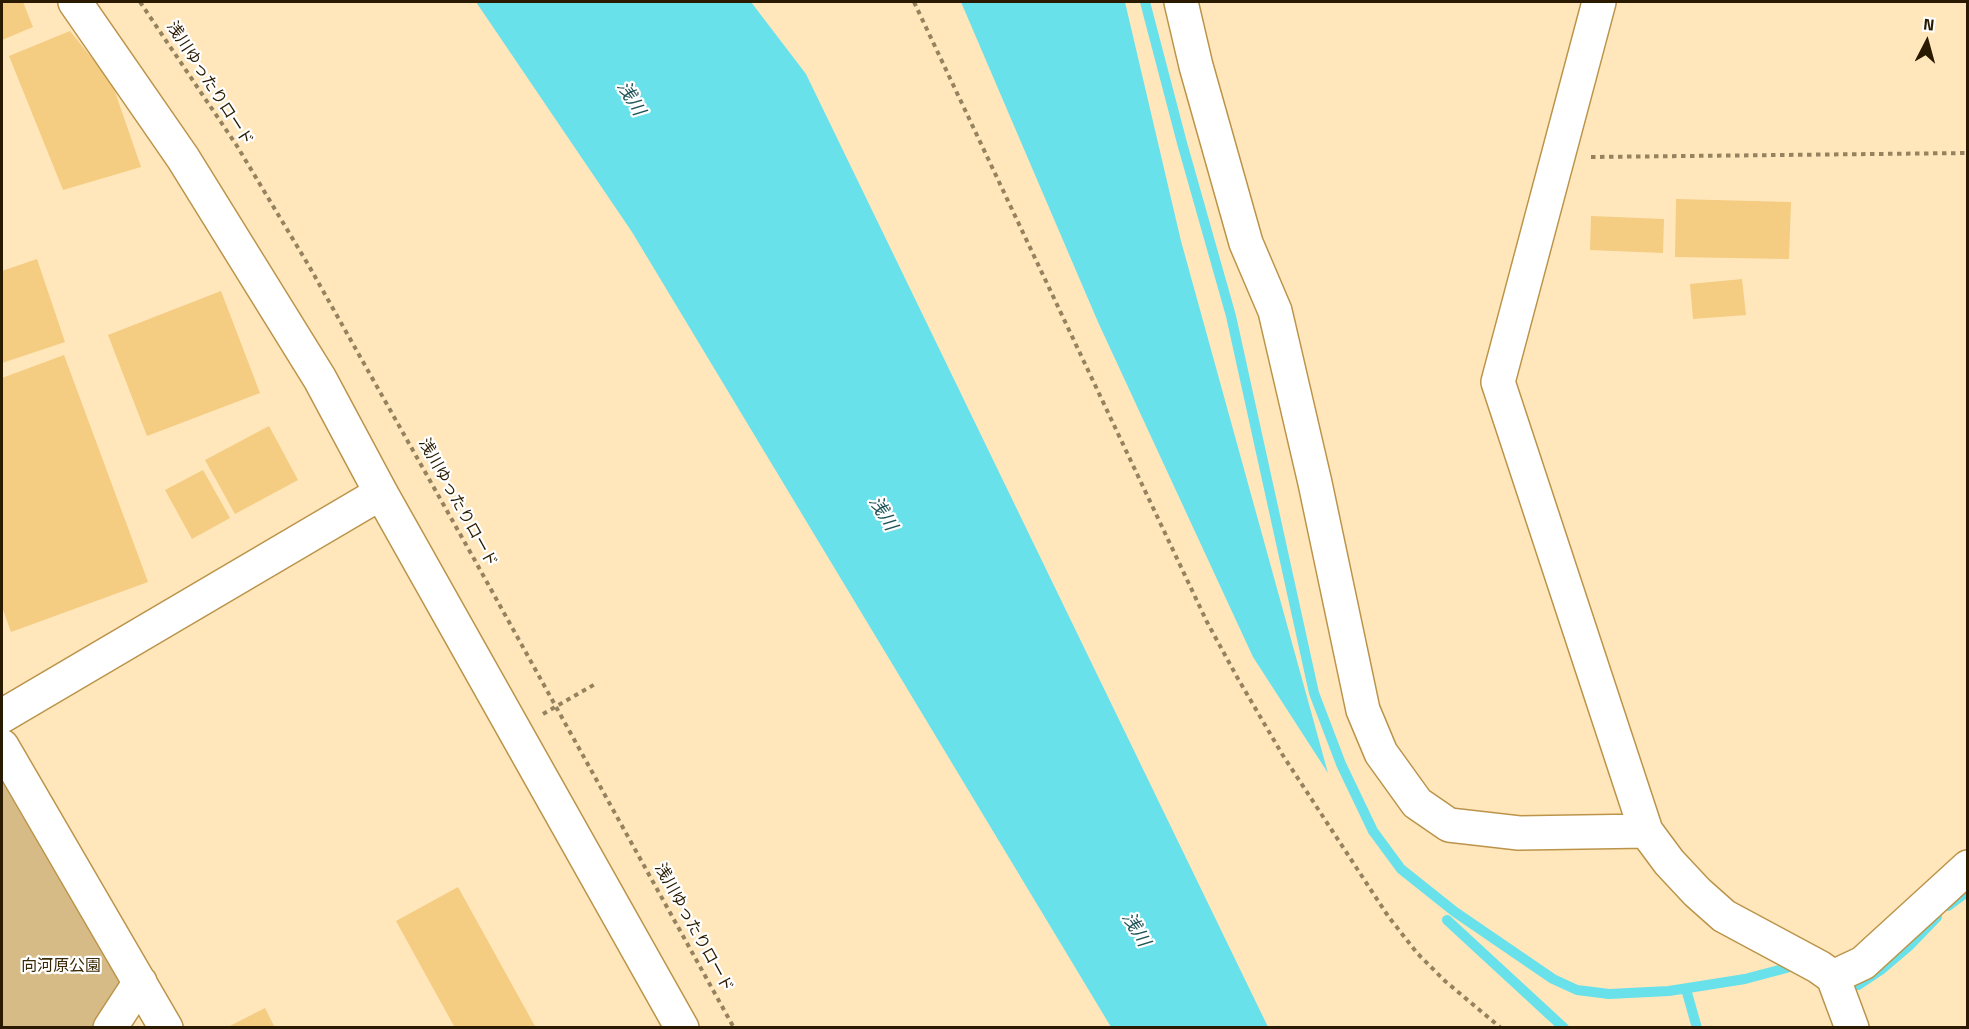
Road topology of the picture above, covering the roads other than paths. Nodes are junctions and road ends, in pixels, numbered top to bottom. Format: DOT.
graph roads {
  1 [pos="75,2"];
  2 [pos="1181,2"];
  3 [pos="1599,2"];
  4 [pos="381,493"];
  5 [pos="2,716"];
  6 [pos="2,746"];
  7 [pos="1646,831"];
  8 [pos="1968,867"];
  9 [pos="1833,976"];
  10 [pos="140,982"];
  11 [pos="110,1028"];
  12 [pos="166,1028"];
  13 [pos="682,1028"];
  14 [pos="1852,1028"];
  1 -- 4 [label="street"];
  2 -- 7 [label="street"];
  3 -- 7 [label="street"];
  4 -- 5 [label="street"];
  4 -- 13 [label="street"];
  6 -- 10 [label="street"];
  7 -- 9 [label="street"];
  8 -- 9 [label="street"];
  9 -- 14 [label="street"];
  10 -- 11 [label="street"];
  10 -- 12 [label="street"];
}
